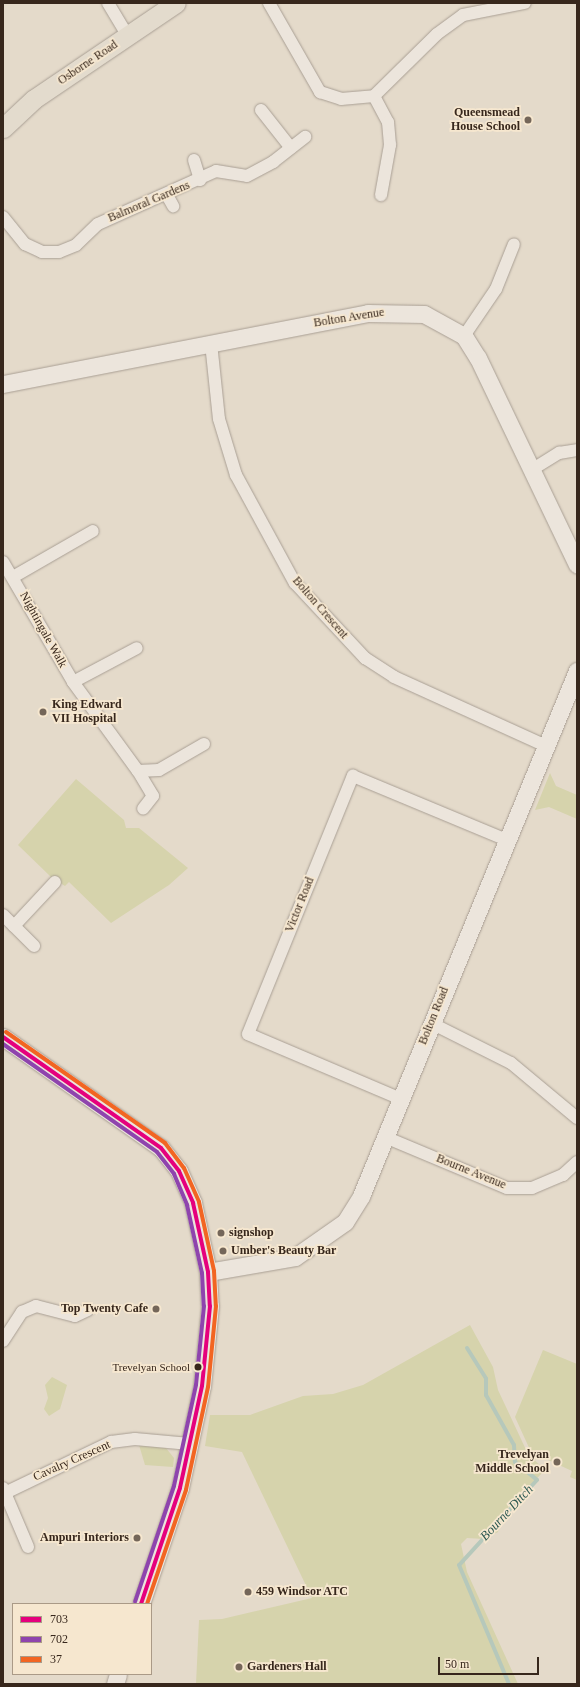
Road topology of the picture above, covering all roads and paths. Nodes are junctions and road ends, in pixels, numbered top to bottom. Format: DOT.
graph roads {
  1 [pos="108,3"];
  2 [pos="176,3"];
  3 [pos="269,3"];
  4 [pos="525,3"];
  5 [pos="128,36"];
  6 [pos="374,96"];
  7 [pos="261,110"];
  8 [pos="3,128"];
  9 [pos="305,137"];
  10 [pos="291,148"];
  11 [pos="194,160"];
  12 [pos="200,180"];
  13 [pos="167,194"];
  14 [pos="381,195"];
  15 [pos="173,206"];
  16 [pos="3,217"];
  17 [pos="514,244"];
  18 [pos="464,336"];
  19 [pos="211,343"];
  20 [pos="3,384"];
  21 [pos="577,450"];
  22 [pos="533,469"];
  23 [pos="93,531"];
  24 [pos="3,562"];
  25 [pos="577,565"];
  26 [pos="13,577"];
  27 [pos="137,648"];
  28 [pos="577,671"];
  29 [pos="73,682"];
  30 [pos="204,744"];
  31 [pos="546,746"];
  32 [pos="138,771"];
  33 [pos="143,809"];
  34 [pos="507,840"];
  35 [pos="55,882"];
  36 [pos="3,915"];
  37 [pos="14,926"];
  38 [pos="34,946"];
  39 [pos="431,1023"];
  40 [pos="3,1037"];
  41 [pos="401,1099"];
  42 [pos="577,1118"];
  43 [pos="385,1137"];
  44 [pos="577,1162"];
  45 [pos="208,1272"];
  46 [pos="88,1310"];
  47 [pos="3,1340"];
  48 [pos="190,1444"];
  49 [pos="4,1490"];
  50 [pos="28,1547"];
  51 [pos="141,1603"];
  1 -- 5 [label="street"];
  2 -- 5 [label="main road, Osborne Road"];
  3 -- 6 [label="street"];
  4 -- 6 [label="street"];
  5 -- 8 [label="main road, Osborne Road"];
  6 -- 14 [label="street"];
  7 -- 10 [label="street"];
  9 -- 10 [label="street, Balmoral Gardens"];
  10 -- 12 [label="street, Balmoral Gardens"];
  11 -- 12 [label="street"];
  12 -- 13 [label="street, Balmoral Gardens"];
  13 -- 15 [label="street"];
  13 -- 16 [label="street, Balmoral Gardens"];
  17 -- 18 [label="street"];
  18 -- 19 [label="street, Bolton Avenue"];
  18 -- 22 [label="street"];
  19 -- 20 [label="street, Bolton Avenue"];
  19 -- 31 [label="street, Bolton Crescent"];
  21 -- 22 [label="street"];
  22 -- 25 [label="street"];
  23 -- 26 [label="street"];
  24 -- 26 [label="street, Nightingale Walk"];
  26 -- 29 [label="street, Nightingale Walk"];
  27 -- 29 [label="street"];
  28 -- 31 [label="street, Bolton Road"];
  29 -- 32 [label="street, Nightingale Walk"];
  30 -- 32 [label="street"];
  31 -- 34 [label="street, Bolton Road"];
  32 -- 33 [label="street, Nightingale Walk"];
  34 -- 39 [label="street, Bolton Road"];
  34 -- 41 [label="street, Victor Road"];
  35 -- 37 [label="street"];
  36 -- 37 [label="street"];
  37 -- 38 [label="street"];
  39 -- 41 [label="street, Bolton Road"];
  39 -- 42 [label="street"];
  40 -- 45 [label="street"];
  41 -- 43 [label="street, Bolton Road"];
  43 -- 44 [label="street, Bourne Avenue"];
  43 -- 45 [label="street, Bolton Road"];
  45 -- 48 [label="street"];
  46 -- 47 [label="street"];
  48 -- 49 [label="street, Cavalry Crescent"];
  48 -- 51 [label="street"];
  49 -- 50 [label="street, Cavalry Crescent"];
}
